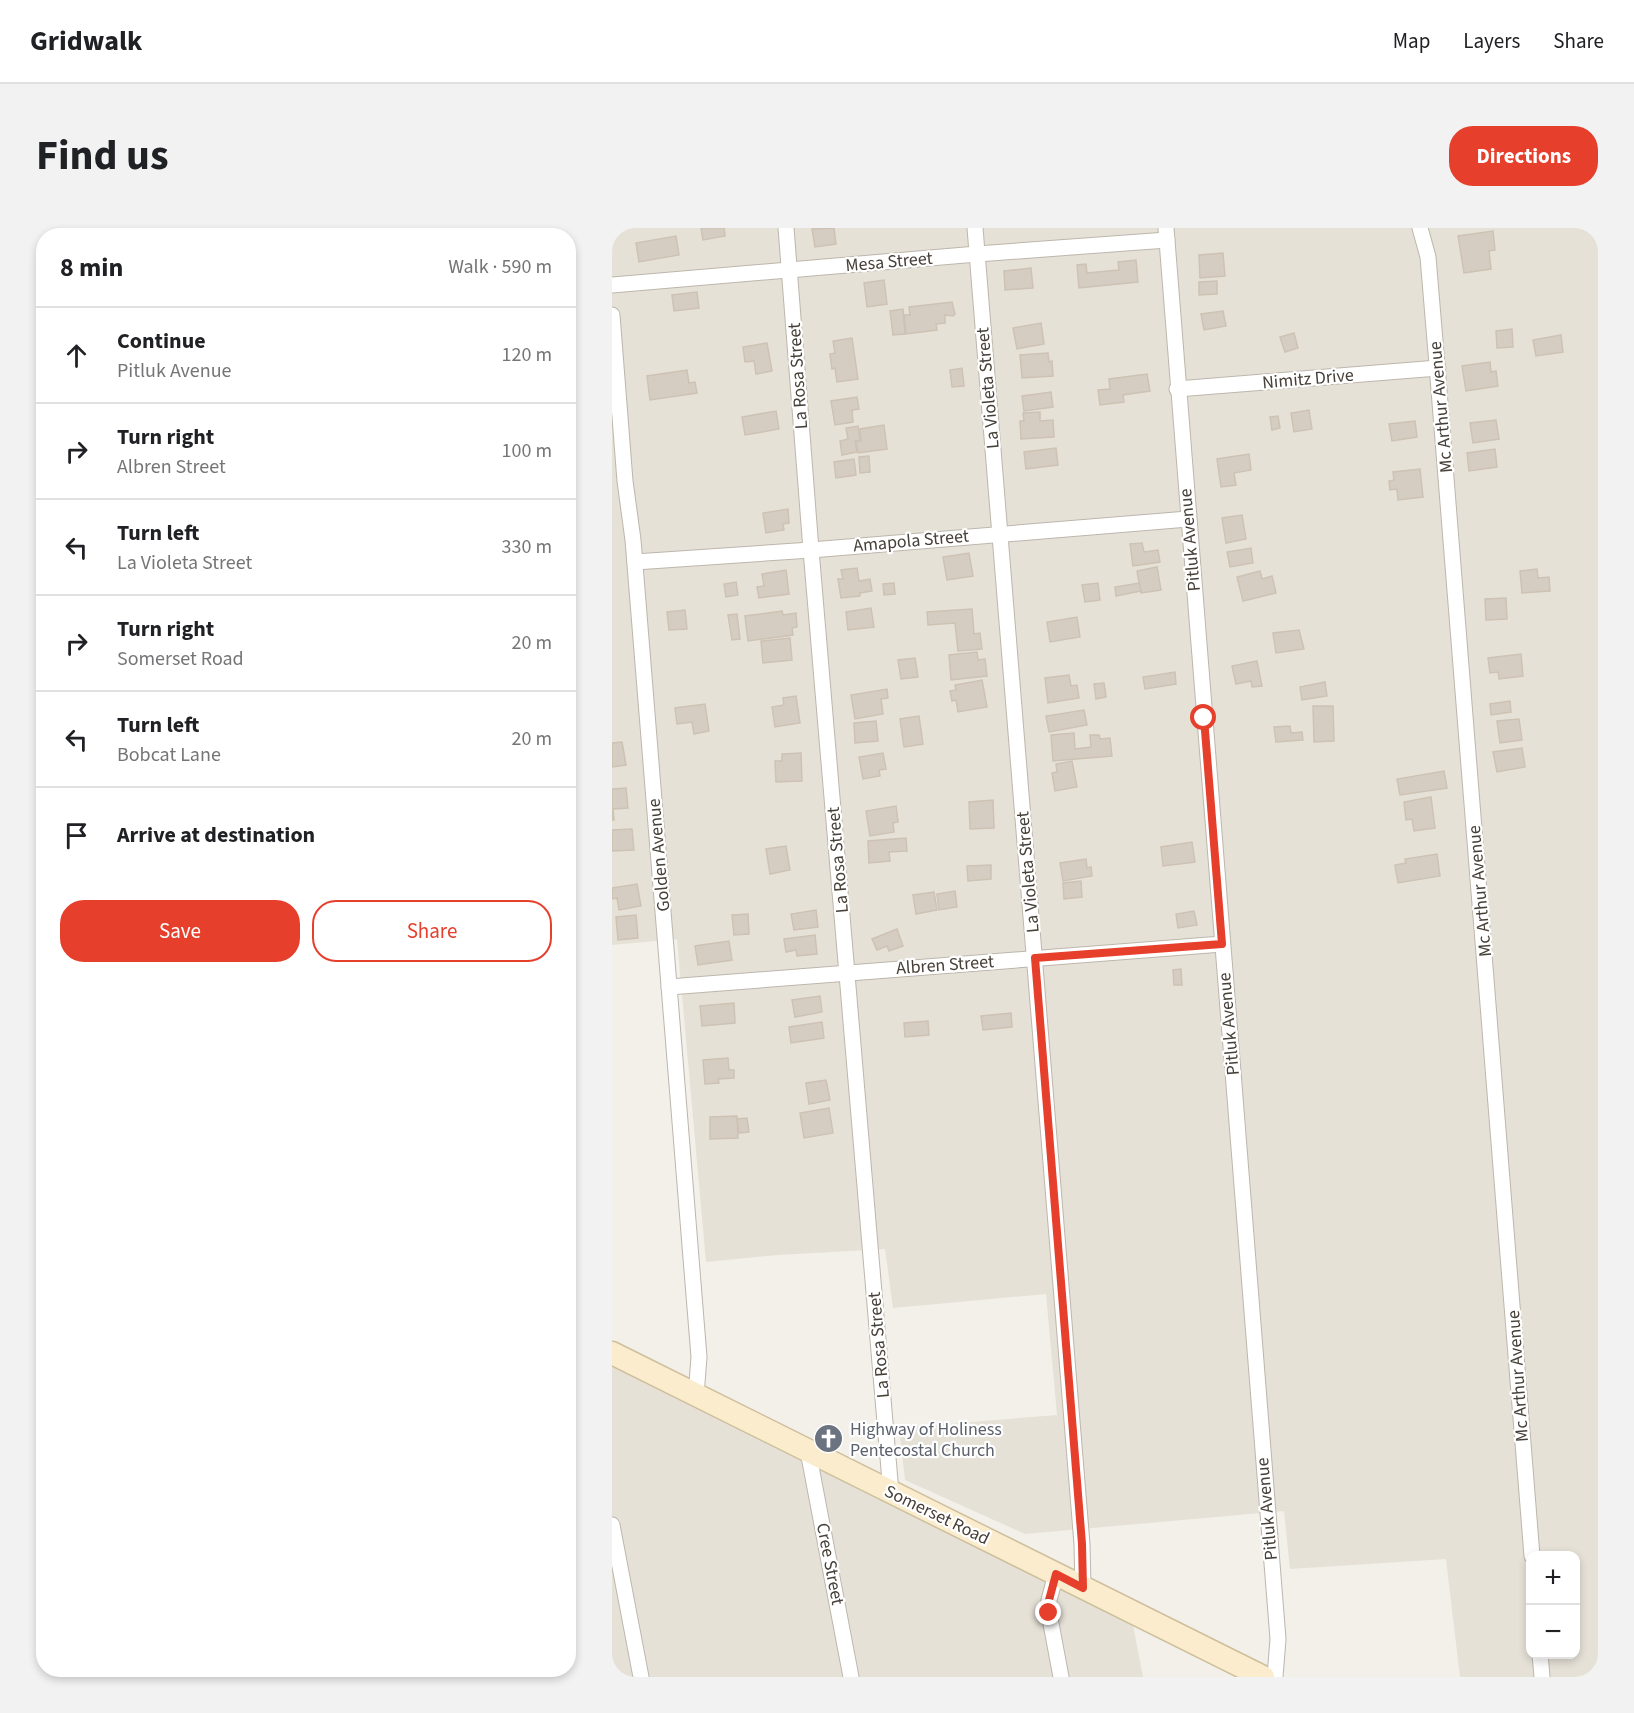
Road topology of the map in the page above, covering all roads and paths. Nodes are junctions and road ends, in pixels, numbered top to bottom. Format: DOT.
graph roads {
  1 [pos="786,228"];
  2 [pos="975,228"];
  3 [pos="1420,228"];
  4 [pos="1166,234"];
  5 [pos="977,254"];
  6 [pos="790,270"];
  7 [pos="612,285"];
  8 [pos="612,315"];
  9 [pos="1438,368"];
  10 [pos="1178,389"];
  11 [pos="1188,519"];
  12 [pos="999,534"];
  13 [pos="812,550"];
  14 [pos="634,562"];
  15 [pos="1222,944"];
  16 [pos="1035,958"];
  17 [pos="848,973"];
  18 [pos="669,987"];
  19 [pos="612,1353"];
  20 [pos="696,1396"];
  21 [pos="808,1451"];
  22 [pos="891,1493"];
  23 [pos="612,1525"];
  24 [pos="1532,1551"];
  25 [pos="1056,1574"];
  26 [pos="1083,1588"];
  27 [pos="1540,1659"];
  28 [pos="641,1677"];
  29 [pos="851,1677"];
  30 [pos="1061,1677"];
  31 [pos="1263,1677"];
  32 [pos="1275,1677"];
  33 [pos="1542,1677"];
  1 -- 6 [label="street, La Rosa Street"];
  2 -- 5 [label="street, La Violeta Street"];
  3 -- 9 [label="street, Mc Arthur Avenue"];
  4 -- 5 [label="street, Mesa Street"];
  4 -- 10 [label="street, Pitluk Avenue"];
  5 -- 6 [label="street, Mesa Street"];
  5 -- 12 [label="street, La Violeta Street"];
  6 -- 7 [label="street, Mesa Street"];
  6 -- 13 [label="street, La Rosa Street"];
  8 -- 14 [label="street, Golden Avenue"];
  9 -- 10 [label="street, Nimitz Drive"];
  9 -- 24 [label="street, Mc Arthur Avenue"];
  10 -- 11 [label="street, Pitluk Avenue"];
  11 -- 12 [label="street, Amapola Street"];
  11 -- 15 [label="street, Pitluk Avenue"];
  12 -- 13 [label="street, Amapola Street"];
  12 -- 16 [label="street, La Violeta Street"];
  13 -- 14 [label="street, Amapola Street"];
  13 -- 17 [label="street, La Rosa Street"];
  14 -- 18 [label="street, Golden Avenue"];
  15 -- 16 [label="street, Albren Street"];
  15 -- 32 [label="street, Pitluk Avenue"];
  16 -- 17 [label="street, Albren Street"];
  16 -- 26 [label="street, La Violeta Street"];
  17 -- 18 [label="street, Albren Street"];
  17 -- 22 [label="street, La Rosa Street"];
  18 -- 20 [label="street, Golden Avenue"];
  19 -- 20 [label="main road, Somerset Road"];
  20 -- 21 [label="main road, Somerset Road"];
  21 -- 22 [label="main road, Somerset Road"];
  21 -- 29 [label="street, Cree Street"];
  22 -- 25 [label="main road, Somerset Road"];
  23 -- 28 [label="street"];
  25 -- 26 [label="main road, Somerset Road"];
  25 -- 30 [label="street"];
  26 -- 31 [label="main road, Somerset Road"];
  27 -- 33 [label="street"];
}
